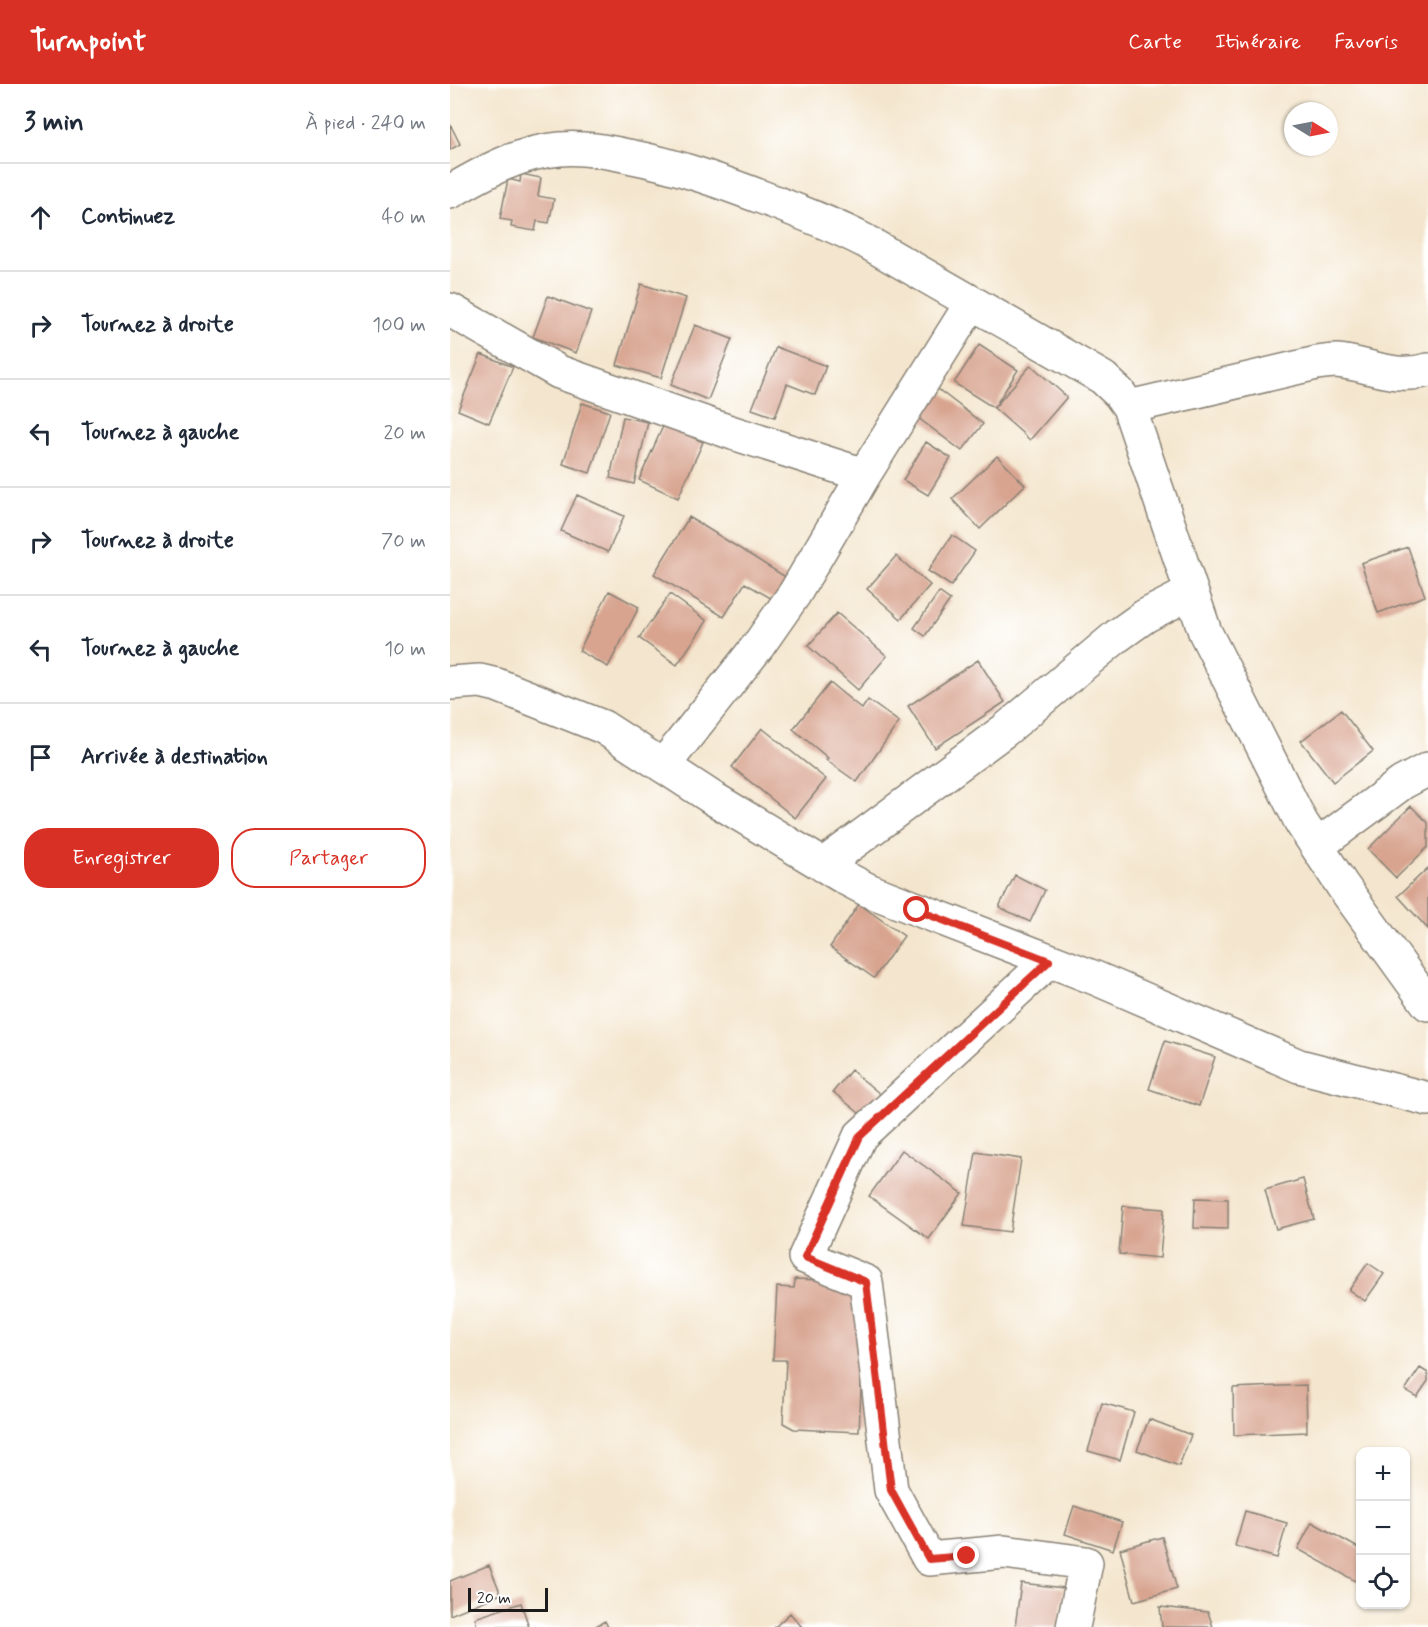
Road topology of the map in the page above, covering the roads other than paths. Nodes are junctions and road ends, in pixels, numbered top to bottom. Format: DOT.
graph roads {
  1 [pos="450,192"];
  2 [pos="971,304"];
  3 [pos="450,310"];
  4 [pos="1428,370"];
  5 [pos="1129,407"];
  6 [pos="864,475"];
  7 [pos="1190,593"];
  8 [pos="450,683"];
  9 [pos="663,766"];
  10 [pos="1428,769"];
  11 [pos="1317,846"];
  12 [pos="824,865"];
  13 [pos="1049,961"];
  14 [pos="1428,1004"];
  15 [pos="1428,1099"];
  16 [pos="1073,1627"];
  1 -- 2 [label="street"];
  2 -- 5 [label="street"];
  2 -- 6 [label="street"];
  3 -- 6 [label="street"];
  4 -- 5 [label="street"];
  5 -- 7 [label="street"];
  6 -- 9 [label="street"];
  7 -- 11 [label="street"];
  7 -- 12 [label="street"];
  8 -- 9 [label="street"];
  9 -- 12 [label="street"];
  10 -- 11 [label="street"];
  11 -- 14 [label="street"];
  12 -- 13 [label="street"];
  13 -- 15 [label="street"];
  13 -- 16 [label="street"];
}
